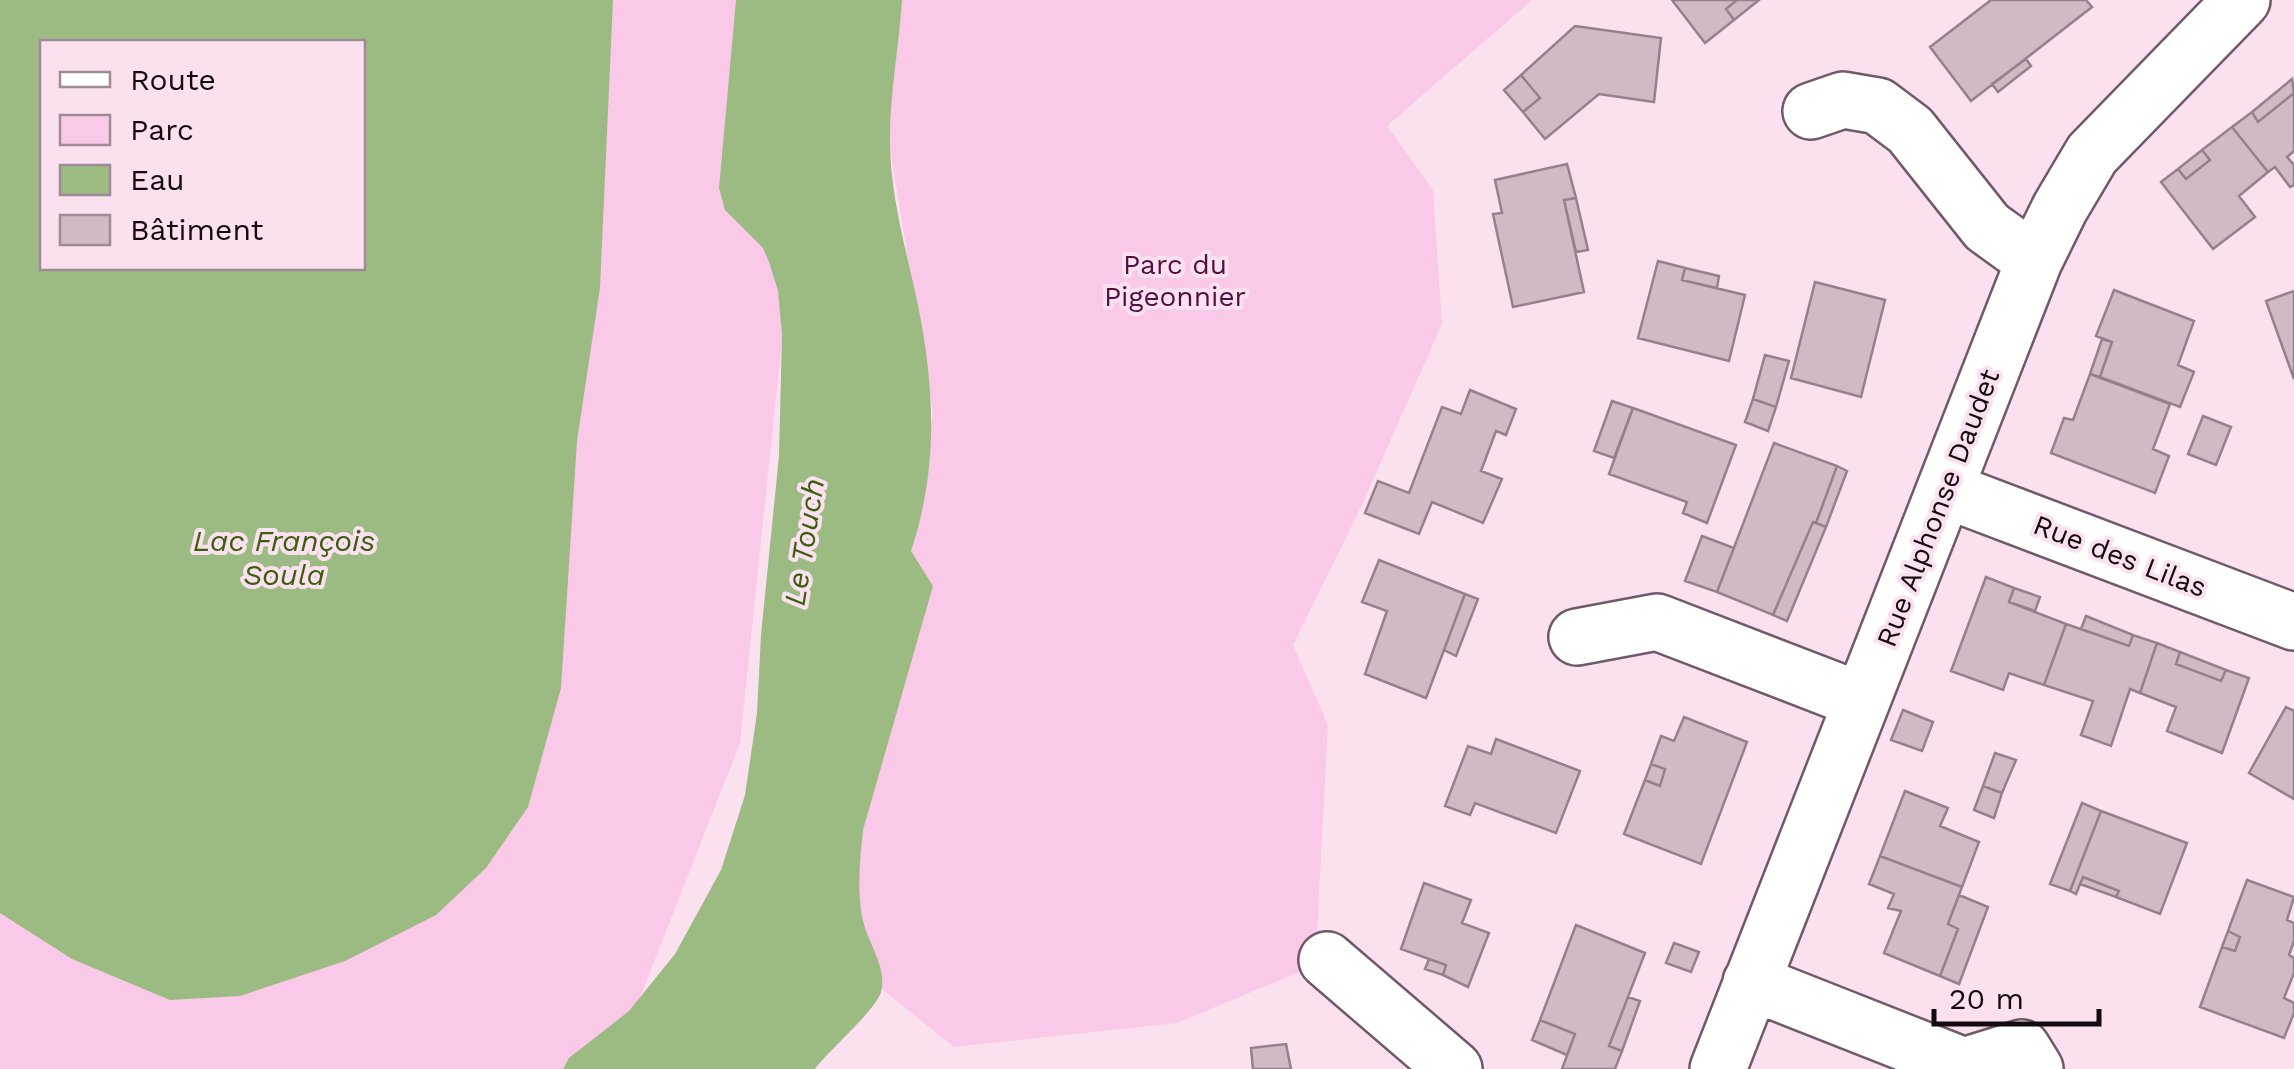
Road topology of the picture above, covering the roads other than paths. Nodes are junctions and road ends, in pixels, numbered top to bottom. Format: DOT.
graph roads {
  1 [pos="2242,0"];
  2 [pos="1812,111"];
  3 [pos="2034,261"];
  4 [pos="1946,490"];
  5 [pos="2294,622"];
  6 [pos="1577,638"];
  7 [pos="1862,700"];
  8 [pos="1327,960"];
  9 [pos="1752,982"];
  10 [pos="1964,1068"];
  11 [pos="1454,1069"];
  12 [pos="1718,1069"];
  13 [pos="2034,1069"];
  1 -- 3 [label="street, Rue Alphonse Daudet"];
  2 -- 3 [label="street"];
  3 -- 4 [label="street, Rue Alphonse Daudet"];
  4 -- 5 [label="street, Rue des Lilas"];
  4 -- 7 [label="street, Rue Alphonse Daudet"];
  6 -- 7 [label="street"];
  7 -- 9 [label="street, Rue Alphonse Daudet"];
  8 -- 11 [label="street"];
  9 -- 10 [label="street"];
  9 -- 12 [label="street, Rue Alphonse Daudet"];
  10 -- 13 [label="street"];
}
